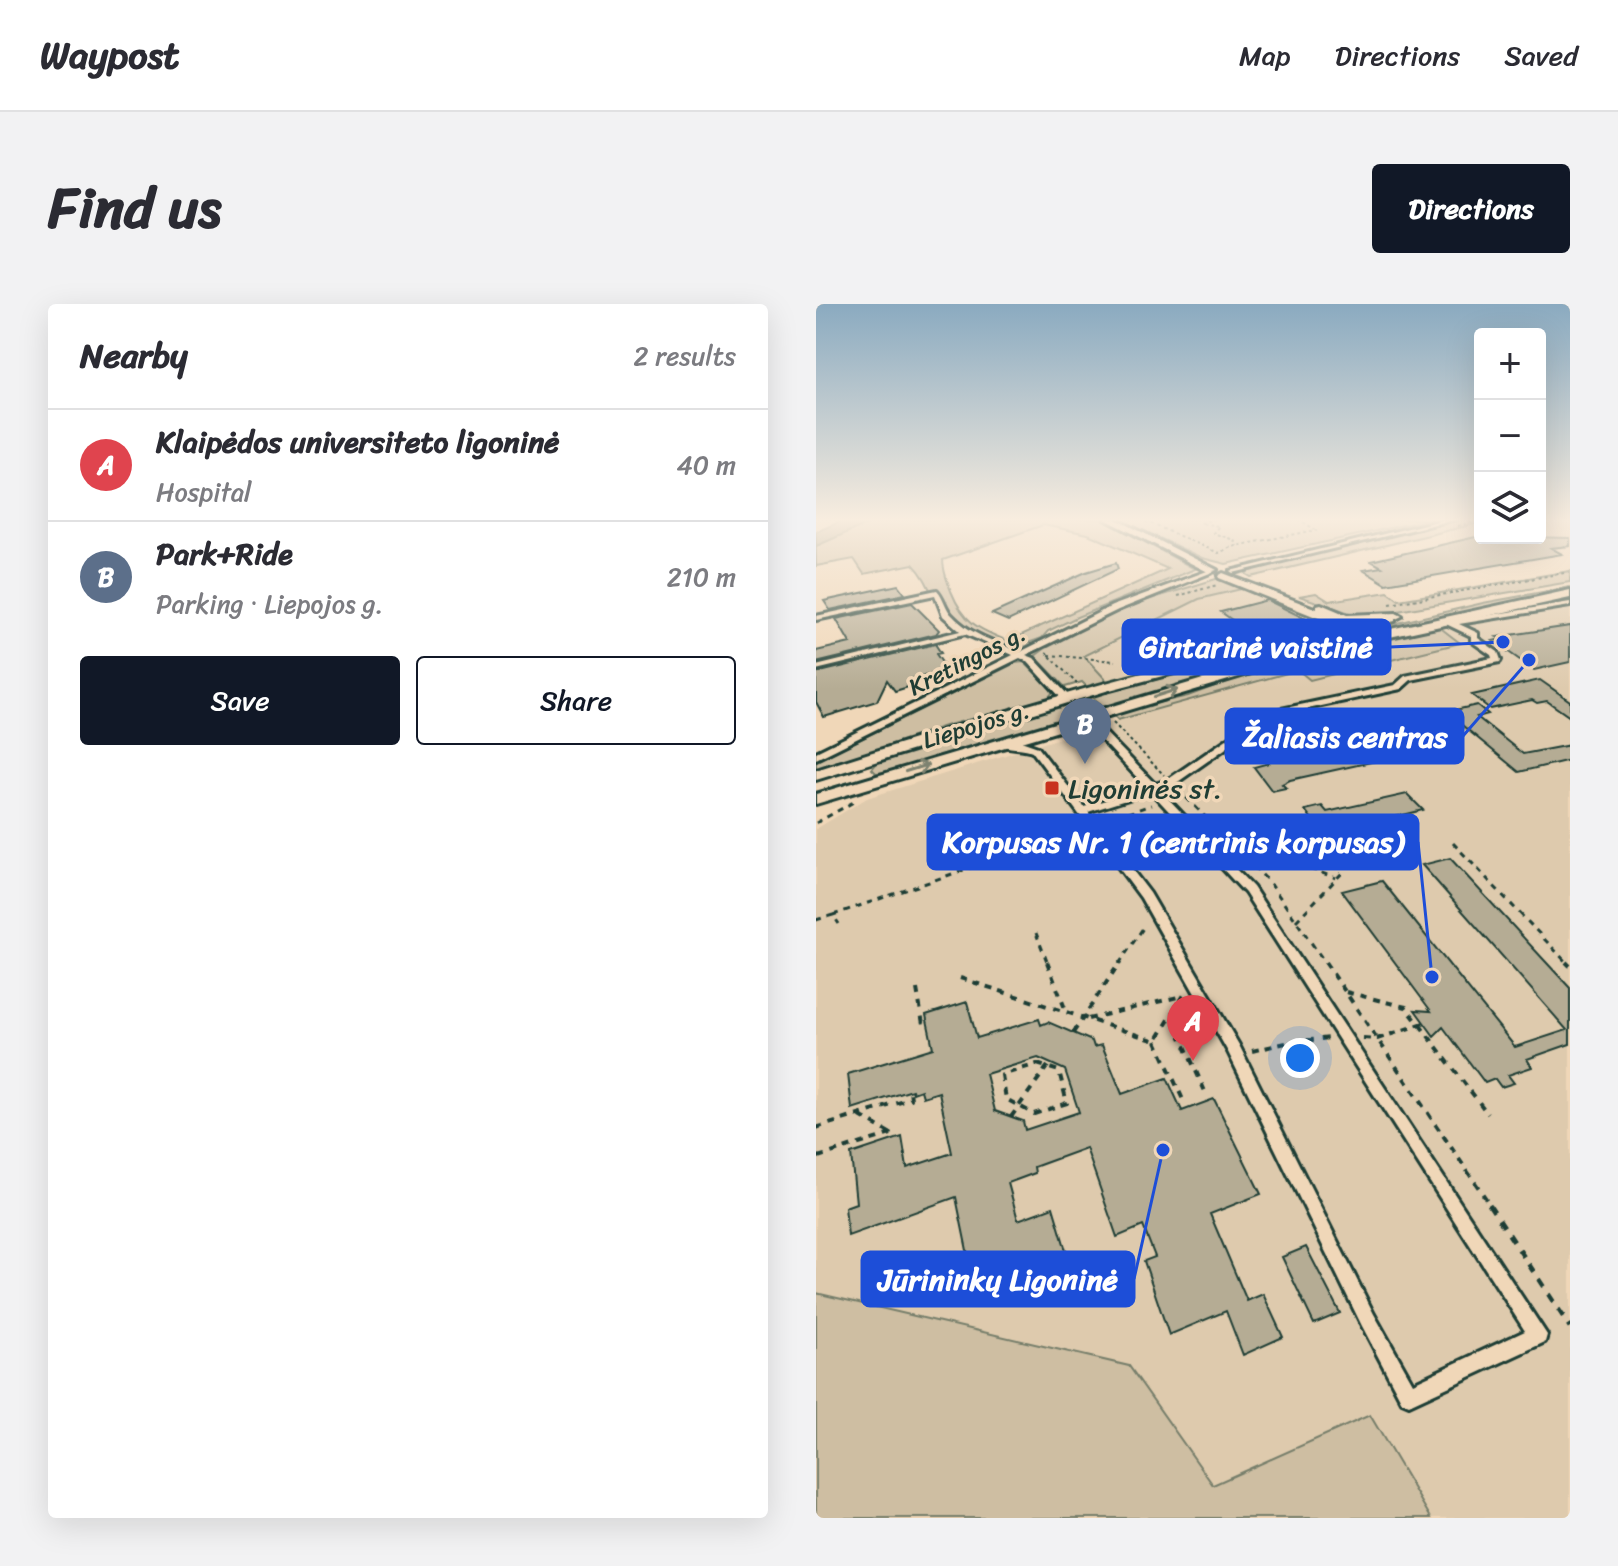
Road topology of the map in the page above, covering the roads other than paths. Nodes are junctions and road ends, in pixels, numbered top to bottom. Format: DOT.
graph roads {
  1 [pos="1195,576"];
  2 [pos="1201,576"];
  3 [pos="1203,576"];
  4 [pos="1235,576"];
  5 [pos="1235,576"];
  6 [pos="1192,578"];
  7 [pos="1567,579"];
  8 [pos="1181,582"];
  9 [pos="1570,594"];
  10 [pos="1570,604"];
  11 [pos="1433,616"];
  12 [pos="816,618"];
  13 [pos="1400,620"];
  14 [pos="1469,625"];
  15 [pos="1356,627"];
  16 [pos="966,632"];
  17 [pos="1312,634"];
  18 [pos="1021,655"];
  19 [pos="816,668"];
  20 [pos="1066,698"];
  21 [pos="1101,720"];
  22 [pos="1040,731"];
  23 [pos="1000,743"];
  24 [pos="1035,749"];
  25 [pos="816,756"];
  26 [pos="861,760"];
  27 [pos="816,775"];
  28 [pos="873,781"];
  29 [pos="1153,789"];
  30 [pos="816,799"];
  31 [pos="1082,811"];
  1 -- 6 [label="street"];
  2 -- 6 [label="street, Kretingos g."];
  3 -- 8 [label="street, Kretingos g."];
  4 -- 15 [label="main road"];
  5 -- 17 [label="main road"];
  6 -- 8 [label="street, Kretingos g."];
  7 -- 11 [label="main road, Liepojos g."];
  8 -- 18 [label="street, Kretingos g."];
  9 -- 11 [label="main road, Liepojos g."];
  10 -- 14 [label="street"];
  11 -- 13 [label="main road, Liepojos g."];
  11 -- 14 [label="street"];
  12 -- 16 [label="street"];
  13 -- 15 [label="main road, Liepojos g."];
  13 -- 15 [label="main road"];
  13 -- 15 [label="main road, Liepojos g."];
  14 -- 29 [label="street"];
  15 -- 17 [label="main road, Liepojos g."];
  21 -- 15 [label="main road, Liepojos g., one-way"];
  16 -- 18 [label="street"];
  16 -- 19 [label="street"];
  17 -- 20 [label="main road, Liepojos g."];
  18 -- 20 [label="street"];
  18 -- 25 [label="street, Kretingos g."];
  20 -- 26 [label="main road, Liepojos g."];
  21 -- 22 [label="main road, Liepojos g."];
  21 -- 29 [label="street"];
  22 -- 23 [label="main road, Liepojos g."];
  22 -- 24 [label="street"];
  23 -- 24 [label="street"];
  28 -- 23 [label="main road, Liepojos g., one-way"];
  24 -- 31 [label="street"];
  26 -- 27 [label="main road, Liepojos g."];
  26 -- 28 [label="main road"];
  28 -- 30 [label="main road, Liepojos g."];
  29 -- 31 [label="street"];
  29 -- 31 [label="street"];
}
